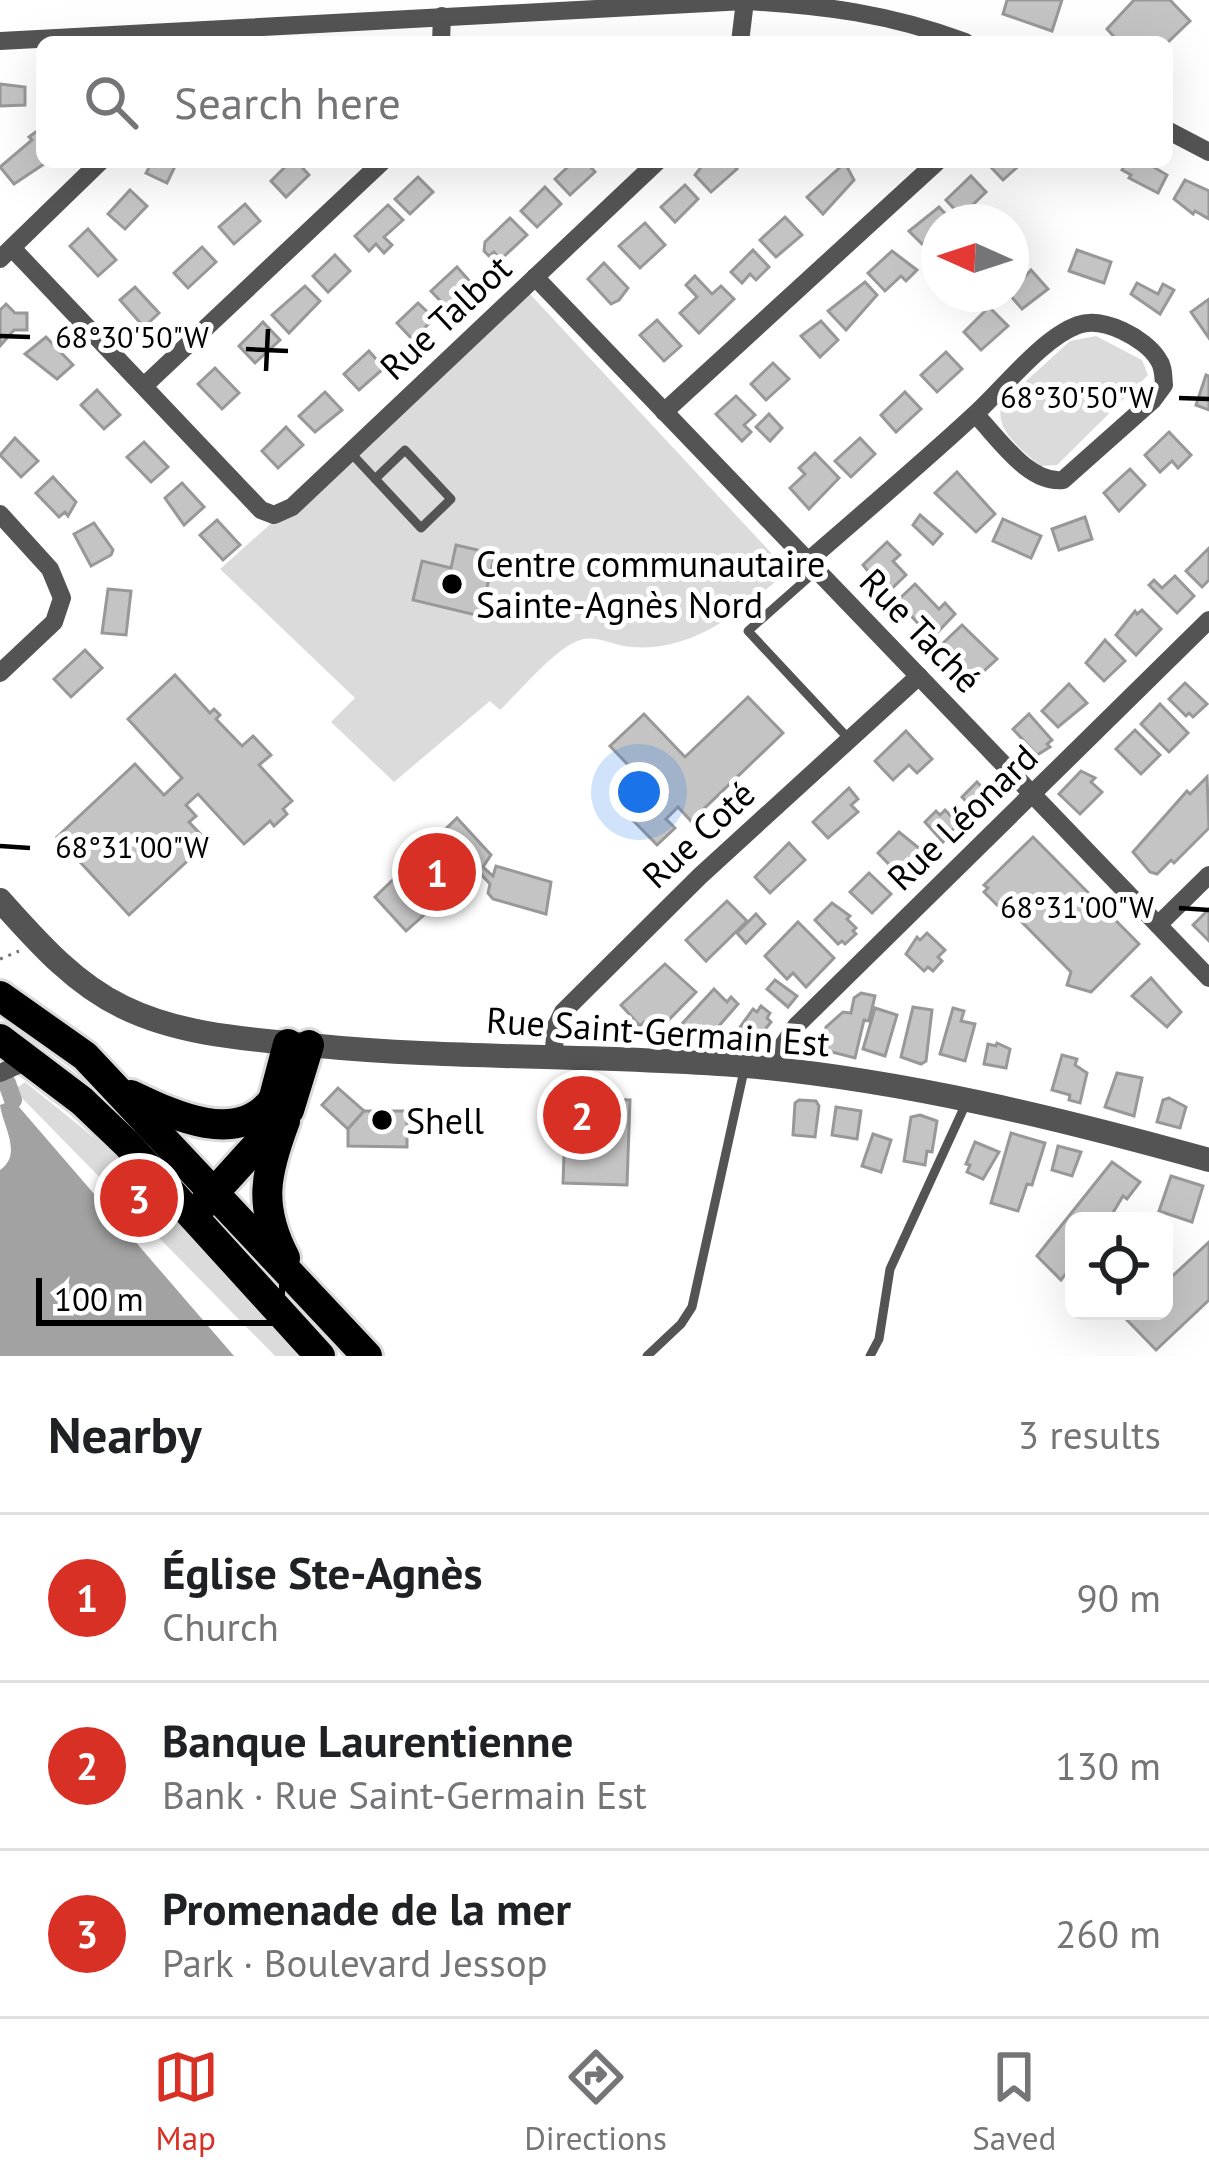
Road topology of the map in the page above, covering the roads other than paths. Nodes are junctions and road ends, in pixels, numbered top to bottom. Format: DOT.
graph roads {
  1 [pos="745,1"];
  2 [pos="442,16"];
  3 [pos="147,36"];
  4 [pos="441,36"];
  5 [pos="741,36"];
  6 [pos="949,36"];
  7 [pos="36,40"];
  8 [pos="0,41"];
  9 [pos="1173,133"];
  10 [pos="1209,152"];
  11 [pos="94,168"];
  12 [pos="376,168"];
  13 [pos="651,168"];
  14 [pos="930,168"];
  15 [pos="6,254"];
  16 [pos="535,277"];
  17 [pos="145,385"];
  18 [pos="664,412"];
  19 [pos="975,414"];
  20 [pos="350,452"];
  21 [pos="375,478"];
  22 [pos="0,514"];
  23 [pos="812,566"];
  24 [pos="1209,620"];
  25 [pos="0,674"];
  26 [pos="919,676"];
  27 [pos="849,739"];
  28 [pos="1032,794"];
  29 [pos="1209,875"];
  30 [pos="0,900"];
  31 [pos="1158,925"];
  32 [pos="1209,977"];
  33 [pos="0,996"];
  34 [pos="0,1039"];
  35 [pos="298,1045"];
  36 [pos="29,1060"];
  37 [pos="553,1060"];
  38 [pos="745,1066"];
  39 [pos="777,1070"];
  40 [pos="0,1073"];
  41 [pos="115,1087"];
  42 [pos="967,1101"];
  43 [pos="281,1105"];
  44 [pos="1206,1152"];
  45 [pos="204,1205"];
  46 [pos="299,1285"];
  47 [pos="320,1356"];
  48 [pos="368,1356"];
  49 [pos="647,1356"];
  50 [pos="870,1356"];
  1 -- 2 [label="street"];
  1 -- 5 [label="street"];
  1 -- 6 [label="street"];
  2 -- 3 [label="street"];
  2 -- 4 [label="street"];
  7 -- 8 [label="street"];
  9 -- 10 [label="street"];
  11 -- 15 [label="street"];
  12 -- 17 [label="street"];
  13 -- 16 [label="street, Rue Talbot"];
  14 -- 18 [label="street"];
  15 -- 17 [label="street"];
  16 -- 18 [label="street, Rue Taché"];
  16 -- 20 [label="street, Rue Talbot"];
  17 -- 20 [label="street, Rue Talbot"];
  18 -- 23 [label="street, Rue Taché"];
  19 -- 19 [label="street"];
  19 -- 23 [label="street"];
  20 -- 21 [label="lane"];
  21 -- 21 [label="lane"];
  22 -- 25 [label="street"];
  23 -- 26 [label="street, Rue Taché"];
  23 -- 27 [label="lane"];
  24 -- 28 [label="street, Rue Léonard"];
  26 -- 27 [label="street, Rue Coté"];
  26 -- 28 [label="street, Rue Taché"];
  27 -- 37 [label="street, Rue Coté"];
  28 -- 31 [label="street, Rue Taché"];
  28 -- 39 [label="street, Rue Léonard"];
  29 -- 31 [label="street"];
  30 -- 35 [label="street, Rue Saint-Germain Est"];
  31 -- 32 [label="street, Rue Taché"];
  33 -- 41 [label="main road"];
  34 -- 36 [label="main road"];
  35 -- 37 [label="street, Rue Saint-Germain Est"];
  35 -- 43 [label="main road"];
  36 -- 40 [label="street"];
  36 -- 45 [label="main road"];
  37 -- 38 [label="street, Rue Saint-Germain Est"];
  38 -- 39 [label="street, Rue Saint-Germain Est"];
  38 -- 49 [label="lane"];
  39 -- 42 [label="street, Rue Saint-Germain Est"];
  41 -- 43 [label="main road"];
  41 -- 45 [label="main road"];
  42 -- 44 [label="street, Rue Saint-Germain Est"];
  42 -- 50 [label="lane"];
  43 -- 45 [label="main road"];
  43 -- 46 [label="main road"];
  45 -- 46 [label="main road"];
  45 -- 47 [label="main road"];
  46 -- 48 [label="main road"];
}
